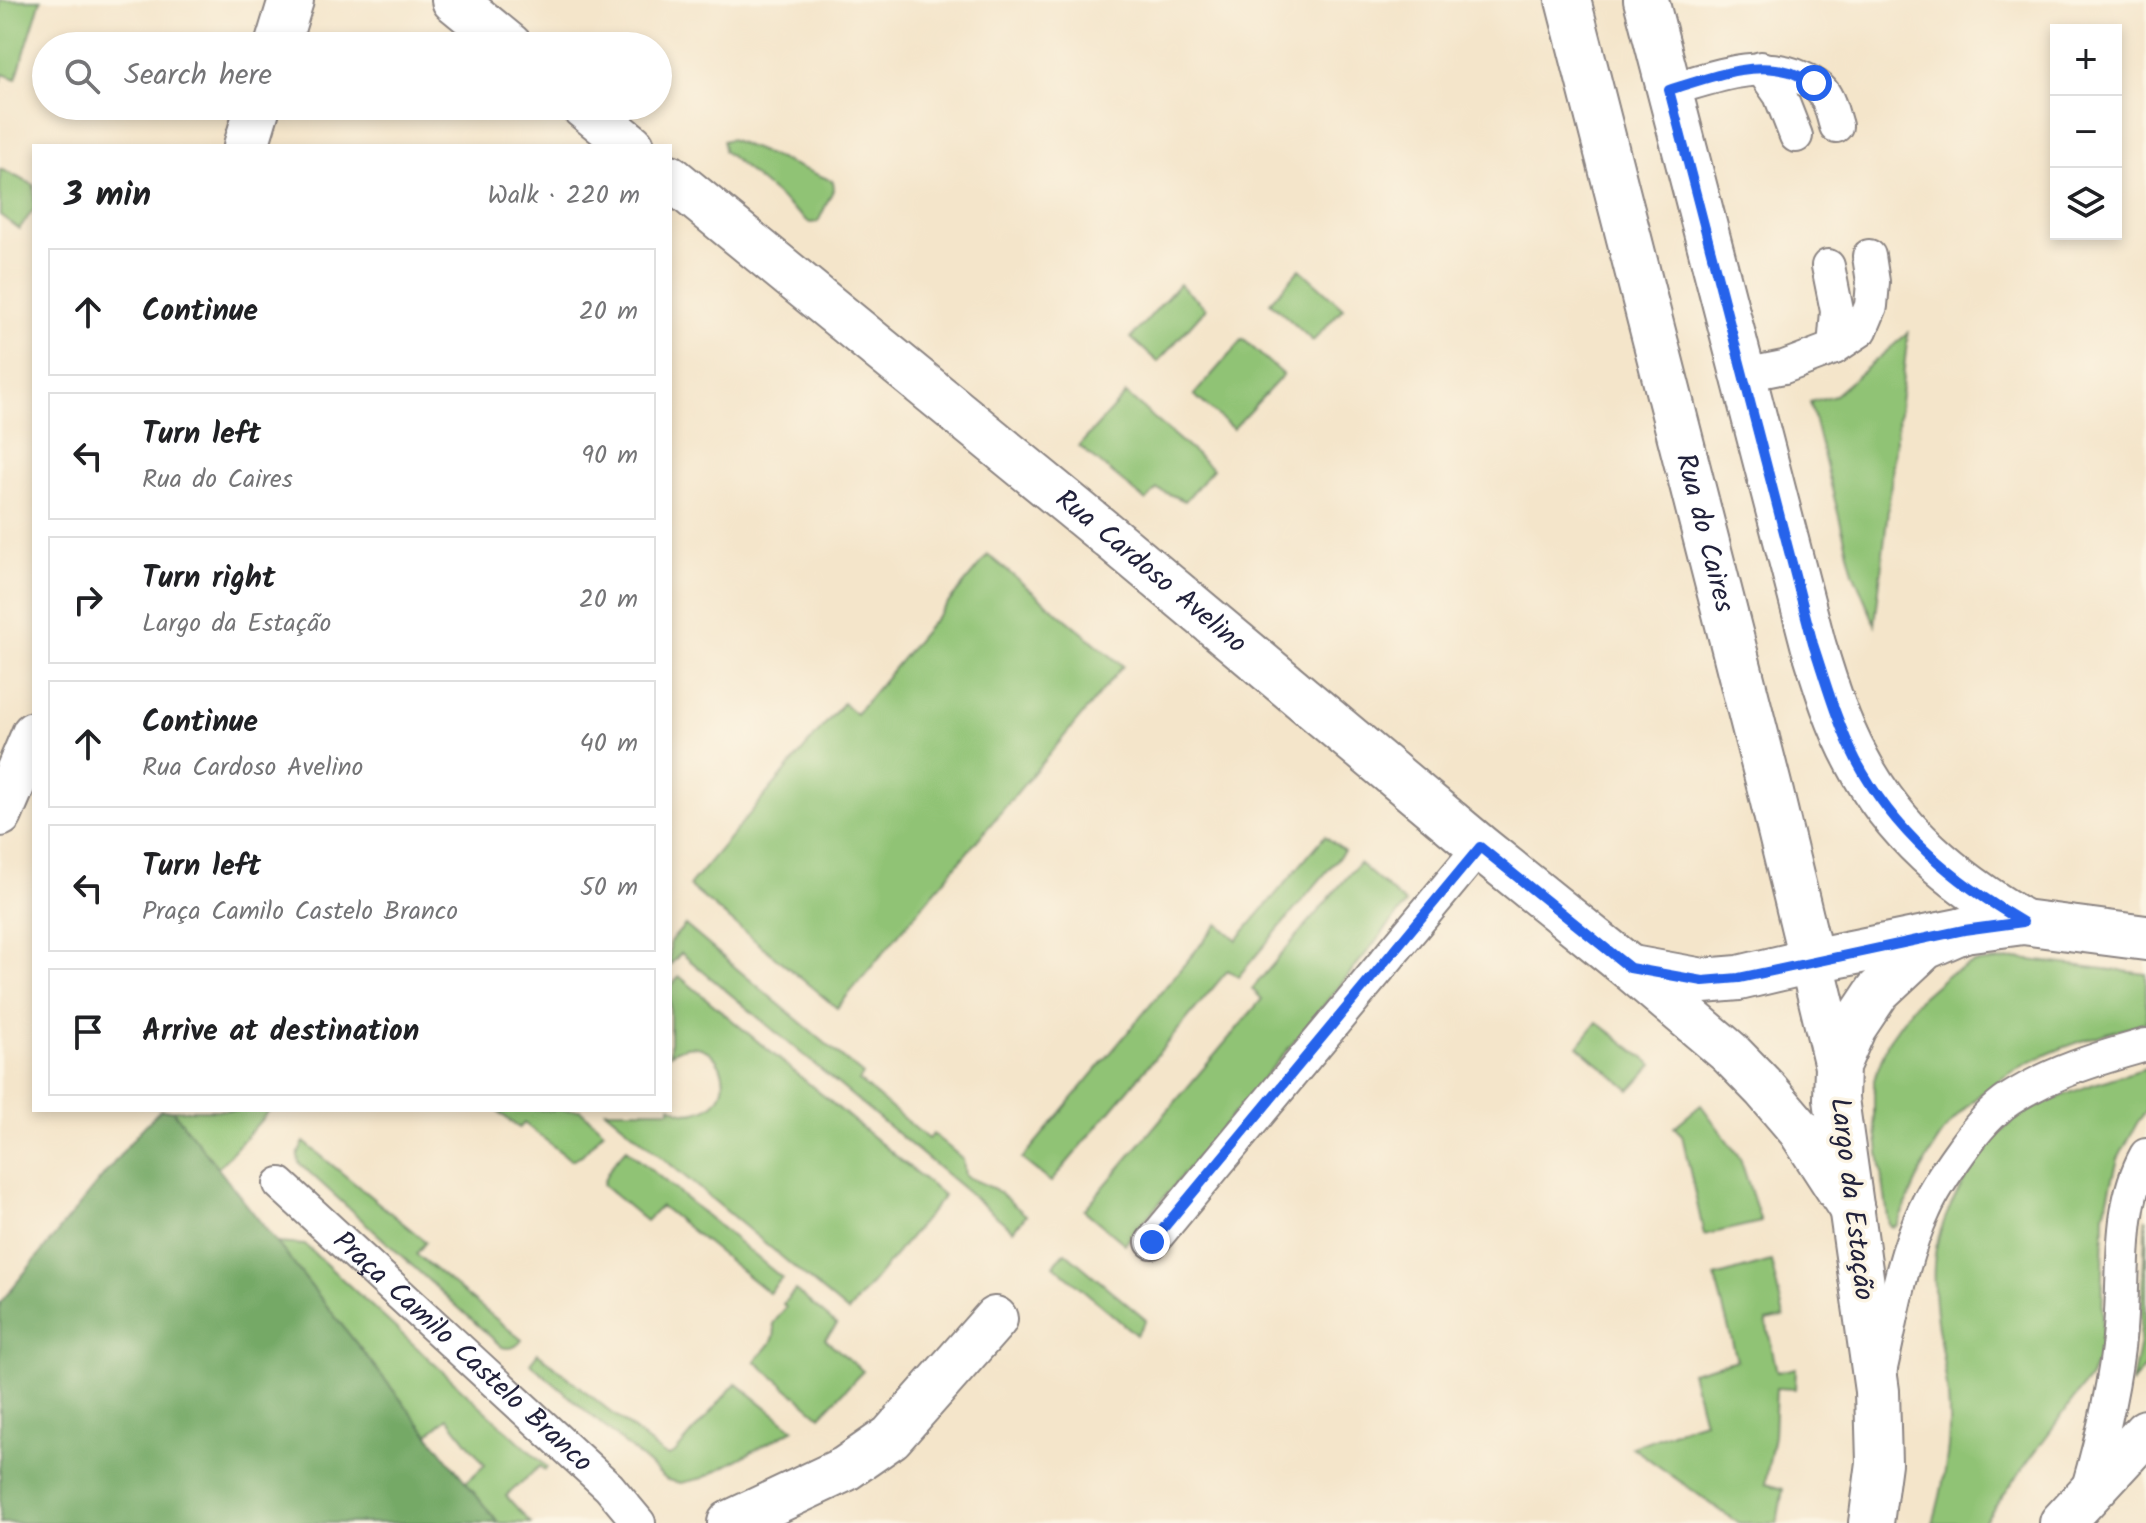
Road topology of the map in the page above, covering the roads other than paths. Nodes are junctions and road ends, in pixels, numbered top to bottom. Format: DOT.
graph roads {
  1 [pos="291,0"];
  2 [pos="454,0"];
  3 [pos="1568,0"];
  4 [pos="1646,0"];
  5 [pos="281,32"];
  6 [pos="493,32"];
  7 [pos="1761,68"];
  8 [pos="1669,90"];
  9 [pos="254,120"];
  10 [pos="600,120"];
  11 [pos="1836,126"];
  12 [pos="1796,136"];
  13 [pos="247,144"];
  14 [pos="630,144"];
  15 [pos="672,179"];
  16 [pos="1869,256"];
  17 [pos="1828,266"];
  18 [pos="1834,348"];
  19 [pos="1744,375"];
  20 [pos="32,739"];
  21 [pos="0,814"];
  22 [pos="1480,847"];
  23 [pos="2023,922"];
  24 [pos="1964,930"];
  25 [pos="2146,938"];
  26 [pos="1811,961"];
  27 [pos="1630,968"];
  28 [pos="2146,1045"];
  29 [pos="1837,1066"];
  30 [pos="2146,1155"];
  31 [pos="280,1184"];
  32 [pos="1852,1210"];
  33 [pos="1152,1242"];
  34 [pos="995,1319"];
  35 [pos="1877,1391"];
  36 [pos="2146,1432"];
  37 [pos="2074,1511"];
  38 [pos="639,1523"];
  39 [pos="730,1523"];
  40 [pos="1871,1523"];
  1 -- 5 [label="main road"];
  2 -- 6 [label="main road"];
  3 -- 26 [label="main road, Rua do Caires"];
  4 -- 8 [label="main road"];
  7 -- 8 [label="lane"];
  7 -- 11 [label="lane"];
  7 -- 12 [label="lane"];
  8 -- 19 [label="main road"];
  9 -- 13 [label="main road"];
  10 -- 14 [label="main road"];
  15 -- 22 [label="main road, Rua Cardoso Avelino"];
  16 -- 18 [label="lane"];
  17 -- 18 [label="lane"];
  18 -- 19 [label="lane"];
  19 -- 23 [label="main road"];
  20 -- 21 [label="main road"];
  22 -- 27 [label="main road, Rua Cardoso Avelino"];
  22 -- 33 [label="lane"];
  23 -- 24 [label="main road, Largo da Estação"];
  23 -- 25 [label="main road, Largo da Estação"];
  24 -- 26 [label="main road, Largo da Estação"];
  24 -- 29 [label="main road, Largo da Estação"];
  26 -- 27 [label="main road, Rua Cardoso Avelino"];
  26 -- 29 [label="main road, Rua do Caires"];
  27 -- 32 [label="main road, Rua Cardoso Avelino"];
  28 -- 35 [label="lane"];
  29 -- 32 [label="main road, Largo da Estação"];
  30 -- 37 [label="lane"];
  31 -- 38 [label="lane, Praça Camilo Castelo Branco"];
  32 -- 35 [label="main road, Largo da Estação"];
  34 -- 39 [label="main road"];
  35 -- 40 [label="main road, Largo da Estação"];
  36 -- 37 [label="main road"];
}
